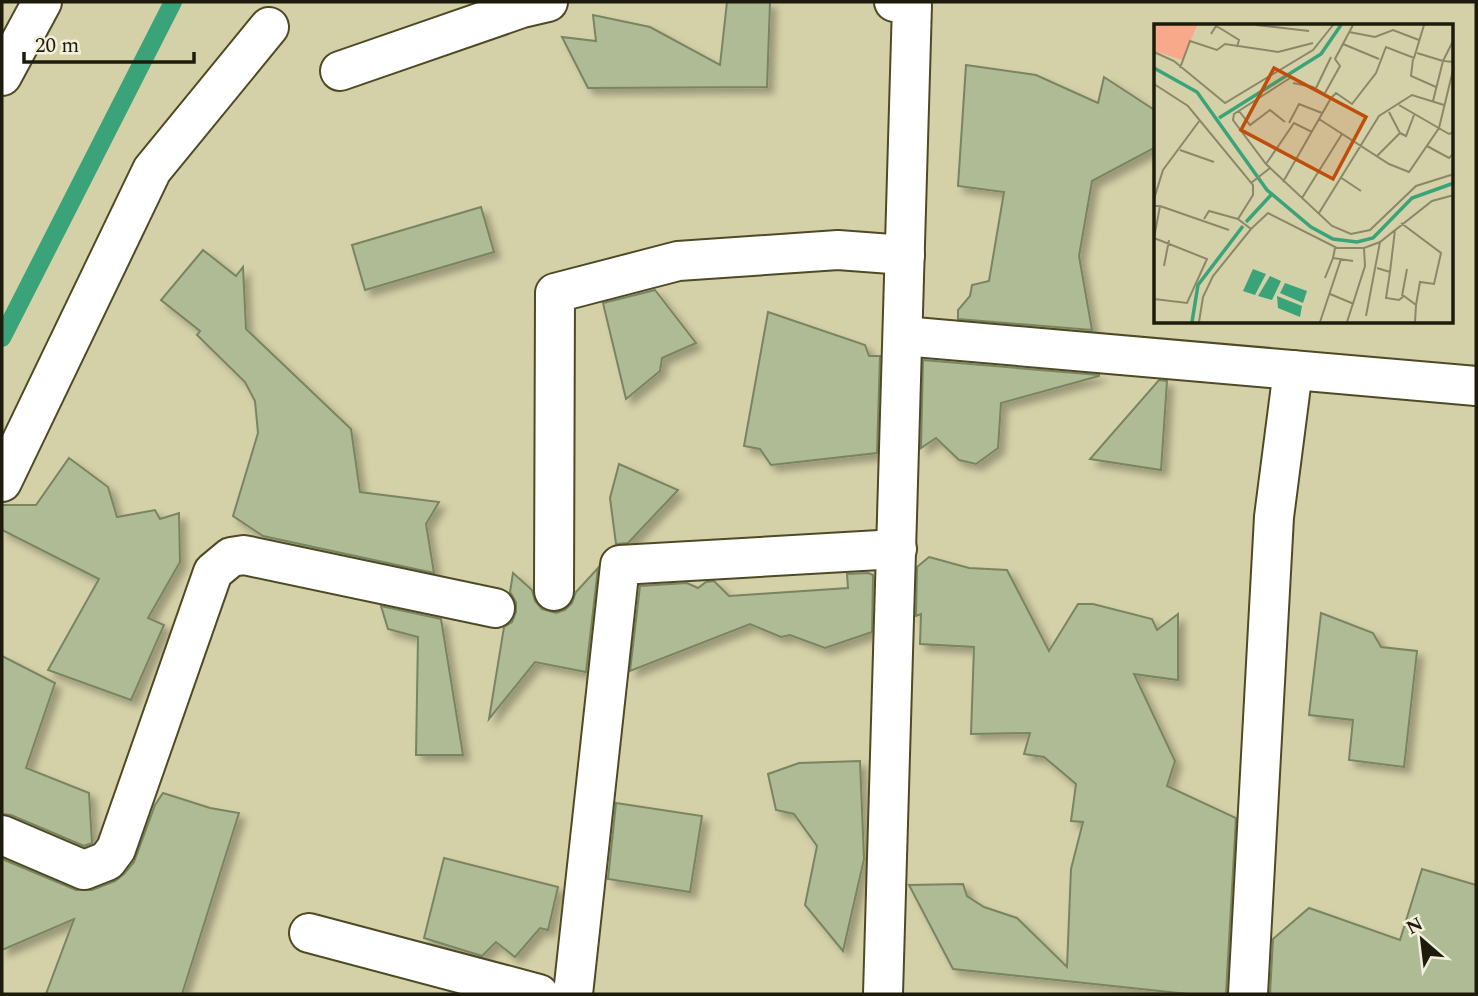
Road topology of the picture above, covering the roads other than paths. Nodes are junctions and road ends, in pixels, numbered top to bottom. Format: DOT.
graph roads {
  1 [pos="42,2"];
  2 [pos="548,2"];
  3 [pos="906,3"];
  4 [pos="269,27"];
  5 [pos="340,71"];
  6 [pos="2,76"];
  7 [pos="905,255"];
  8 [pos="903,336"];
  9 [pos="1293,370"];
  10 [pos="1476,386"];
  11 [pos="2,482"];
  12 [pos="897,549"];
  13 [pos="554,591"];
  14 [pos="495,608"];
  15 [pos="2,835"];
  16 [pos="309,933"];
  17 [pos="538,994"];
  18 [pos="573,994"];
  19 [pos="883,994"];
  20 [pos="1248,994"];
  1 -- 6 [label="street"];
  2 -- 5 [label="street"];
  3 -- 7 [label="street"];
  4 -- 11 [label="street"];
  7 -- 8 [label="street"];
  7 -- 13 [label="street"];
  8 -- 9 [label="street"];
  8 -- 12 [label="street"];
  9 -- 10 [label="street"];
  9 -- 20 [label="street"];
  12 -- 18 [label="street"];
  12 -- 19 [label="street"];
  14 -- 15 [label="street"];
  16 -- 17 [label="street"];
}
